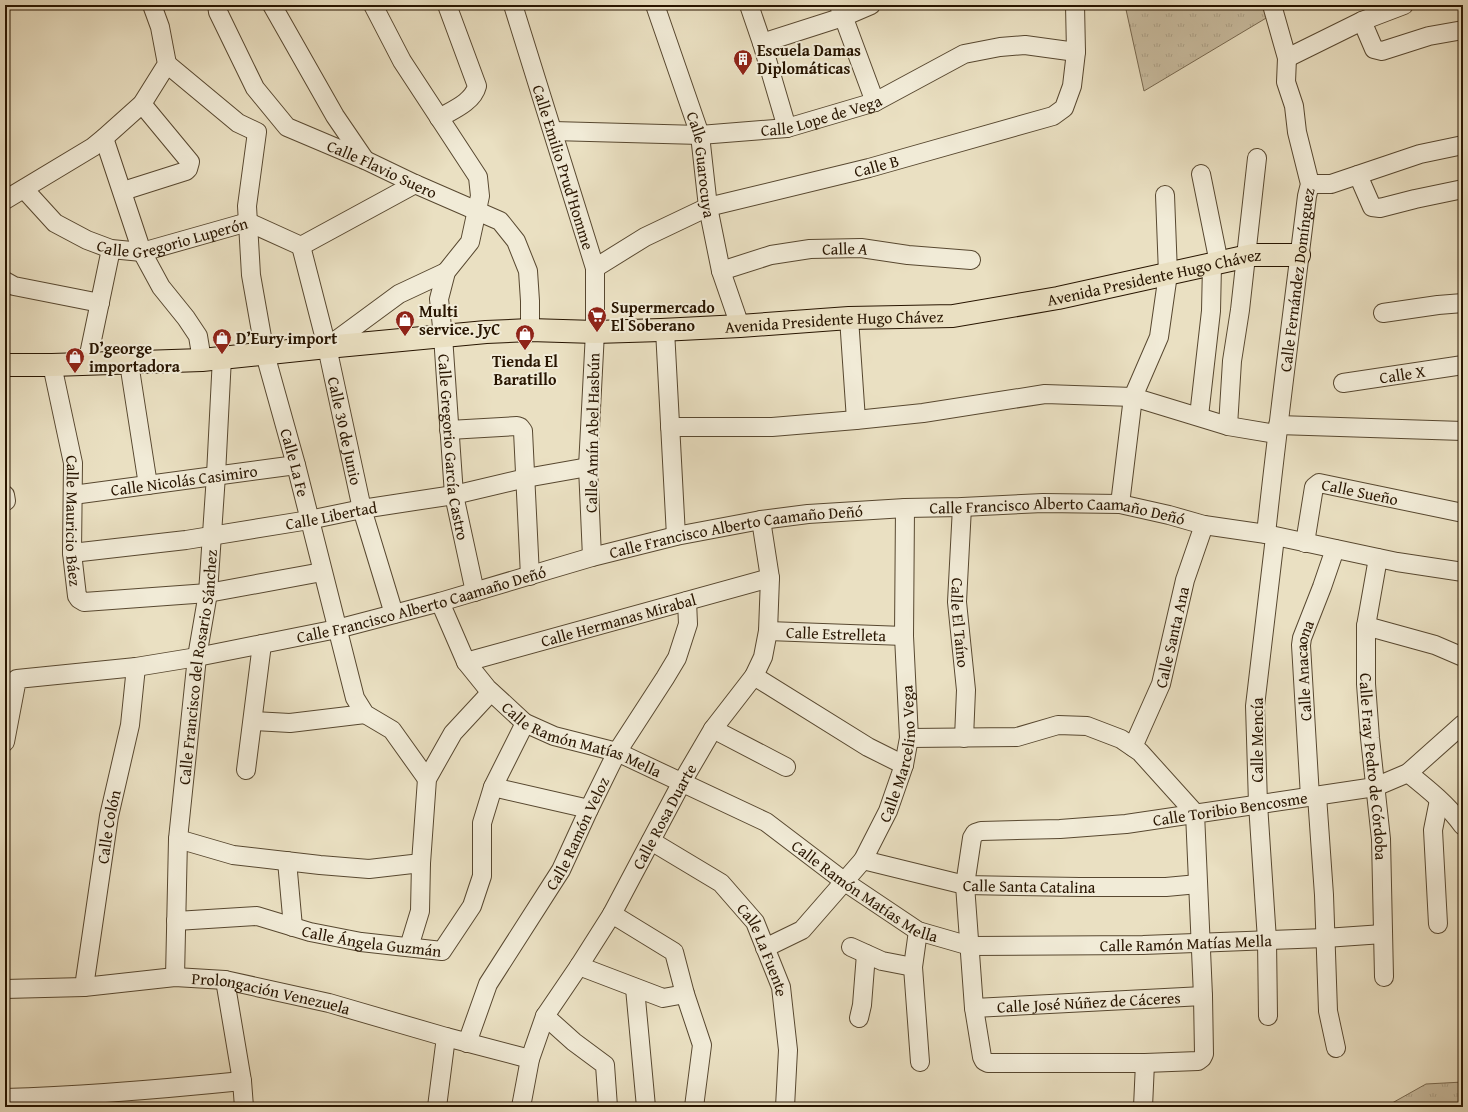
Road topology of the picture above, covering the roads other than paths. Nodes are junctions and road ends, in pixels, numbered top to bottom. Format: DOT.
graph roads {
  1 [pos="152,5"];
  2 [pos="217,5"];
  3 [pos="272,5"];
  4 [pos="373,5"];
  5 [pos="447,5"];
  6 [pos="513,5"];
  7 [pos="655,5"];
  8 [pos="749,5"];
  9 [pos="871,5"];
  10 [pos="1075,5"];
  11 [pos="1272,5"];
  12 [pos="1404,5"];
  13 [pos="841,11"];
  14 [pos="1362,20"];
  15 [pos="1463,30"];
  16 [pos="762,43"];
  17 [pos="1076,52"];
  18 [pos="1287,58"];
  19 [pos="167,64"];
  20 [pos="875,102"];
  21 [pos="142,104"];
  22 [pos="439,118"];
  23 [pos="287,127"];
  24 [pos="787,128"];
  25 [pos="554,131"];
  26 [pos="257,132"];
  27 [pos="700,135"];
  28 [pos="104,138"];
  29 [pos="1463,145"];
  30 [pos="1257,158"];
  31 [pos="365,160"];
  32 [pos="1201,174"];
  33 [pos="1358,175"];
  34 [pos="415,184"];
  35 [pos="1310,184"];
  36 [pos="24,189"];
  37 [pos="1463,189"];
  38 [pos="123,191"];
  39 [pos="1165,195"];
  40 [pos="5,200"];
  41 [pos="708,207"];
  42 [pos="476,211"];
  43 [pos="248,222"];
  44 [pos="301,246"];
  45 [pos="111,249"];
  46 [pos="142,252"];
  47 [pos="1300,255"];
  48 [pos="1245,257"];
  49 [pos="971,260"];
  50 [pos="1215,264"];
  51 [pos="595,268"];
  52 [pos="721,271"];
  53 [pos="446,272"];
  54 [pos="1168,274"];
  55 [pos="5,282"];
  56 [pos="100,303"];
  57 [pos="1463,303"];
  58 [pos="1383,313"];
  59 [pos="849,318"];
  60 [pos="740,326"];
  61 [pos="530,330"];
  62 [pos="665,330"];
  63 [pos="595,332"];
  64 [pos="443,336"];
  65 [pos="327,347"];
  66 [pos="265,354"];
  67 [pos="212,359"];
  68 [pos="129,363"];
  69 [pos="86,364"];
  70 [pos="5,365"];
  71 [pos="1463,365"];
  72 [pos="52,366"];
  73 [pos="1343,383"];
  74 [pos="1133,397"];
  75 [pos="1199,416"];
  76 [pos="856,420"];
  77 [pos="1228,426"];
  78 [pos="670,427"];
  79 [pos="449,430"];
  80 [pos="1277,430"];
  81 [pos="1463,431"];
  82 [pos="296,465"];
  83 [pos="588,467"];
  84 [pos="216,475"];
  85 [pos="526,478"];
  86 [pos="148,485"];
  87 [pos="73,495"];
  88 [pos="454,495"];
  89 [pos="1120,504"];
  90 [pos="962,507"];
  91 [pos="905,508"];
  92 [pos="362,509"];
  93 [pos="1463,513"];
  94 [pos="309,520"];
  95 [pos="761,520"];
  96 [pos="1204,526"];
  97 [pos="212,535"];
  98 [pos="676,536"];
  99 [pos="1270,536"];
  100 [pos="1305,542"];
  101 [pos="1335,549"];
  102 [pos="72,552"];
  103 [pos="592,557"];
  104 [pos="1378,558"];
  105 [pos="322,572"];
  106 [pos="1463,572"];
  107 [pos="530,576"];
  108 [pos="770,578"];
  109 [pos="475,592"];
  110 [pos="208,593"];
  111 [pos="687,601"];
  112 [pos="440,602"];
  113 [pos="394,614"];
  114 [pos="1366,626"];
  115 [pos="338,629"];
  116 [pos="768,631"];
  117 [pos="904,636"];
  118 [pos="262,644"];
  119 [pos="197,657"];
  120 [pos="1463,657"];
  121 [pos="466,662"];
  122 [pos="136,667"];
  123 [pos="754,676"];
  124 [pos="491,692"];
  125 [pos="365,714"];
  126 [pos="253,721"];
  127 [pos="525,723"];
  128 [pos="1463,724"];
  129 [pos="713,729"];
  130 [pos="909,738"];
  131 [pos="964,738"];
  132 [pos="5,742"];
  133 [pos="1133,747"];
  134 [pos="618,752"];
  135 [pos="904,765"];
  136 [pos="786,767"];
  137 [pos="246,770"];
  138 [pos="1408,773"];
  139 [pos="427,780"];
  140 [pos="682,782"];
  141 [pos="493,787"];
  142 [pos="1375,787"];
  143 [pos="1314,797"];
  144 [pos="1440,800"];
  145 [pos="1258,804"];
  146 [pos="589,809"];
  147 [pos="1195,813"];
  148 [pos="1461,819"];
  149 [pos="178,839"];
  150 [pos="651,841"];
  151 [pos="863,860"];
  152 [pos="287,861"];
  153 [pos="422,863"];
  154 [pos="845,882"];
  155 [pos="1198,884"];
  156 [pos="965,885"];
  157 [pos="612,914"];
  158 [pos="176,921"];
  159 [pos="1438,924"];
  160 [pos="293,927"];
  161 [pos="918,931"];
  162 [pos="1383,934"];
  163 [pos="1325,938"];
  164 [pos="1266,940"];
  165 [pos="1201,943"];
  166 [pos="970,946"];
  167 [pos="409,947"];
  168 [pos="765,948"];
  169 [pos="579,966"];
  170 [pos="913,967"];
  171 [pos="175,977"];
  172 [pos="1384,977"];
  173 [pos="225,980"];
  174 [pos="84,987"];
  175 [pos="635,988"];
  176 [pos="5,989"];
  177 [pos="685,994"];
  178 [pos="1203,996"];
  179 [pos="974,1008"];
  180 [pos="545,1016"];
  181 [pos="1268,1016"];
  182 [pos="859,1018"];
  183 [pos="446,1037"];
  184 [pos="467,1043"];
  185 [pos="1336,1048"];
  186 [pos="530,1059"];
  187 [pos="920,1062"];
  188 [pos="1145,1063"];
  189 [pos="242,1081"];
  190 [pos="5,1098"];
  191 [pos="244,1107"];
  192 [pos="437,1107"];
  193 [pos="521,1107"];
  194 [pos="608,1107"];
  195 [pos="646,1107"];
  196 [pos="694,1107"];
  197 [pos="785,1107"];
  198 [pos="1143,1107"];
  1 -- 19 [label="street"];
  2 -- 23 [label="street, Calle Flavio Suero"];
  3 -- 31 [label="street"];
  4 -- 22 [label="street, Calle Gregorio García Castro"];
  5 -- 22 [label="street"];
  6 -- 25 [label="street, Calle Emilio Prud'Homme"];
  7 -- 27 [label="street, Calle Guarocuya"];
  8 -- 16 [label="street"];
  9 -- 13 [label="street"];
  10 -- 17 [label="street, Calle B"];
  11 -- 18 [label="street, Calle Fernández Domínguez"];
  12 -- 14 [label="street"];
  13 -- 16 [label="street"];
  13 -- 20 [label="street"];
  14 -- 15 [label="street"];
  14 -- 18 [label="street"];
  16 -- 24 [label="street"];
  17 -- 20 [label="street, Calle Lope de Vega"];
  17 -- 41 [label="street, Calle B"];
  18 -- 35 [label="street, Calle Fernández Domínguez"];
  19 -- 21 [label="street"];
  19 -- 26 [label="street"];
  20 -- 24 [label="street, Calle Lope de Vega"];
  21 -- 28 [label="street"];
  21 -- 38 [label="street"];
  22 -- 42 [label="street, Calle Gregorio García Castro"];
  23 -- 26 [label="street"];
  23 -- 31 [label="street, Calle Flavio Suero"];
  24 -- 27 [label="street, Calle Lope de Vega"];
  25 -- 27 [label="street, Calle Lope de Vega"];
  25 -- 51 [label="street, Calle Emilio Prud'Homme"];
  26 -- 43 [label="street, Calle La Fe"];
  27 -- 41 [label="street, Calle Guarocuya"];
  28 -- 36 [label="street"];
  28 -- 38 [label="street, Calle Francisco del Rosario Sánchez"];
  29 -- 33 [label="street"];
  30 -- 48 [label="street"];
  31 -- 34 [label="street, Calle Flavio Suero"];
  32 -- 50 [label="street"];
  33 -- 35 [label="street"];
  33 -- 37 [label="street"];
  34 -- 42 [label="street, Calle Flavio Suero"];
  34 -- 44 [label="street"];
  35 -- 47 [label="street, Calle Fernández Domínguez"];
  36 -- 40 [label="street"];
  36 -- 45 [label="street, Calle Gregorio Luperón"];
  38 -- 46 [label="street, Calle Francisco del Rosario Sánchez"];
  39 -- 54 [label="street"];
  41 -- 51 [label="street, Calle B"];
  41 -- 52 [label="street, Calle Guarocuya"];
  42 -- 53 [label="street, Calle Gregorio García Castro"];
  42 -- 61 [label="street, Calle Flavio Suero"];
  43 -- 44 [label="street, Calle Gregorio Luperón"];
  43 -- 46 [label="street, Calle Gregorio Luperón"];
  43 -- 66 [label="street, Calle La Fe"];
  44 -- 65 [label="street, Calle 30 de Junio"];
  45 -- 46 [label="street, Calle Gregorio Luperón"];
  45 -- 56 [label="street"];
  46 -- 67 [label="street, Calle Francisco del Rosario Sánchez"];
  47 -- 48 [label="main road, Avenida Presidente Hugo Chávez"];
  47 -- 80 [label="street, Calle Fernández Domínguez"];
  48 -- 50 [label="main road, Avenida Presidente Hugo Chávez"];
  48 -- 77 [label="street"];
  49 -- 52 [label="street, Calle A"];
  50 -- 54 [label="main road, Avenida Presidente Hugo Chávez"];
  50 -- 75 [label="street"];
  51 -- 63 [label="street, Calle Emilio Prud'Homme"];
  52 -- 60 [label="street, Calle Guarocuya"];
  53 -- 64 [label="street, Calle Gregorio García Castro"];
  53 -- 65 [label="street"];
  54 -- 59 [label="main road, Avenida Presidente Hugo Chávez"];
  54 -- 74 [label="street"];
  55 -- 56 [label="street"];
  56 -- 69 [label="street"];
  57 -- 58 [label="street"];
  59 -- 60 [label="main road, Avenida Presidente Hugo Chávez"];
  59 -- 76 [label="street"];
  60 -- 62 [label="main road, Avenida Presidente Hugo Chávez"];
  61 -- 63 [label="main road, Avenida Presidente Hugo Chávez"];
  61 -- 64 [label="main road, Avenida Presidente Hugo Chávez"];
  62 -- 63 [label="main road, Avenida Presidente Hugo Chávez"];
  62 -- 78 [label="street"];
  63 -- 83 [label="street, Calle Amín Abel Hasbún"];
  64 -- 65 [label="main road, Avenida Presidente Hugo Chávez"];
  64 -- 79 [label="street, Calle Gregorio García Castro"];
  65 -- 66 [label="main road, Avenida Presidente Hugo Chávez"];
  65 -- 92 [label="street, Calle 30 de Junio"];
  66 -- 67 [label="main road, Avenida Presidente Hugo Chávez"];
  66 -- 82 [label="street, Calle La Fe"];
  67 -- 68 [label="main road, Avenida Presidente Hugo Chávez"];
  67 -- 84 [label="street, Calle Francisco del Rosario Sánchez"];
  68 -- 69 [label="main road, Avenida Presidente Hugo Chávez"];
  68 -- 86 [label="street"];
  69 -- 72 [label="main road, Avenida Presidente Hugo Chávez"];
  70 -- 72 [label="main road, Avenida Presidente Hugo Chávez"];
  71 -- 73 [label="street, Calle X"];
  72 -- 87 [label="street, Calle Mauricio Báez"];
  74 -- 75 [label="street"];
  74 -- 76 [label="street"];
  74 -- 89 [label="street"];
  75 -- 77 [label="street"];
  76 -- 78 [label="street"];
  77 -- 80 [label="street"];
  78 -- 98 [label="street"];
  79 -- 85 [label="street"];
  79 -- 88 [label="street, Calle Gregorio García Castro"];
  80 -- 81 [label="street"];
  80 -- 99 [label="street, Calle Fernández Domínguez"];
  82 -- 84 [label="street, Calle Nicolás Casimiro"];
  82 -- 94 [label="street, Calle La Fe"];
  83 -- 85 [label="street, Calle Libertad"];
  83 -- 103 [label="street, Calle Amín Abel Hasbún"];
  84 -- 86 [label="street, Calle Nicolás Casimiro"];
  84 -- 97 [label="street, Calle Francisco del Rosario Sánchez"];
  85 -- 88 [label="street, Calle Libertad"];
  85 -- 107 [label="street"];
  86 -- 87 [label="street, Calle Nicolás Casimiro"];
  87 -- 102 [label="street, Calle Mauricio Báez"];
  88 -- 92 [label="street, Calle Libertad"];
  88 -- 109 [label="street, Calle Gregorio García Castro"];
  89 -- 90 [label="street, Calle Francisco Alberto Caamaño Deñó"];
  89 -- 96 [label="street, Calle Francisco Alberto Caamaño Deñó"];
  90 -- 91 [label="street, Calle Francisco Alberto Caamaño Deñó"];
  90 -- 131 [label="street, Calle El Taíno"];
  91 -- 95 [label="street, Calle Francisco Alberto Caamaño Deñó"];
  91 -- 117 [label="street, Calle Marcelino Vega"];
  92 -- 94 [label="street, Calle Libertad"];
  92 -- 113 [label="street, Calle 30 de Junio"];
  93 -- 100 [label="street, Calle Sueño"];
  94 -- 97 [label="street, Calle Libertad"];
  94 -- 105 [label="street, Calle La Fe"];
  95 -- 98 [label="street, Calle Francisco Alberto Caamaño Deñó"];
  95 -- 108 [label="street, Calle Rosa Duarte"];
  96 -- 99 [label="street, Calle Francisco Alberto Caamaño Deñó"];
  96 -- 133 [label="street, Calle Santa Ana"];
  97 -- 102 [label="street, Calle Libertad"];
  97 -- 110 [label="street, Calle Francisco del Rosario Sánchez"];
  98 -- 103 [label="street, Calle Francisco Alberto Caamaño Deñó"];
  99 -- 100 [label="street, Calle Francisco Alberto Caamaño Deñó"];
  99 -- 145 [label="street, Calle Mencía"];
  100 -- 101 [label="street, Calle Francisco Alberto Caamaño Deñó"];
  101 -- 104 [label="street, Calle Francisco Alberto Caamaño Deñó"];
  101 -- 143 [label="street, Calle Anacaona"];
  102 -- 110 [label="street, Calle Mauricio Báez"];
  103 -- 107 [label="street, Calle Francisco Alberto Caamaño Deñó"];
  104 -- 106 [label="street, Calle Francisco Alberto Caamaño Deñó"];
  104 -- 114 [label="street, Calle Fray Pedro de Córdoba"];
  105 -- 110 [label="street, Calle Mauricio Báez"];
  105 -- 115 [label="street, Calle La Fe"];
  107 -- 109 [label="street, Calle Francisco Alberto Caamaño Deñó"];
  108 -- 111 [label="street, Calle Hermanas Mirabal"];
  108 -- 116 [label="street, Calle Rosa Duarte"];
  109 -- 112 [label="street, Calle Francisco Alberto Caamaño Deñó"];
  110 -- 119 [label="street, Calle Francisco del Rosario Sánchez"];
  111 -- 121 [label="street, Calle Hermanas Mirabal"];
  111 -- 134 [label="street, Calle Ramón Veloz"];
  112 -- 113 [label="street, Calle Francisco Alberto Caamaño Deñó"];
  112 -- 121 [label="street, Calle Ramón Matías Mella"];
  113 -- 115 [label="street, Calle Francisco Alberto Caamaño Deñó"];
  114 -- 120 [label="street"];
  114 -- 142 [label="street, Calle Fray Pedro de Córdoba"];
  115 -- 118 [label="street, Calle Francisco Alberto Caamaño Deñó"];
  115 -- 125 [label="street, Calle La Fe"];
  116 -- 117 [label="street, Calle Estrelleta"];
  116 -- 123 [label="street, Calle Rosa Duarte"];
  117 -- 130 [label="street, Calle Marcelino Vega"];
  118 -- 119 [label="street, Calle Francisco Alberto Caamaño Deñó"];
  118 -- 126 [label="street"];
  119 -- 122 [label="street, Calle Francisco Alberto Caamaño Deñó"];
  119 -- 149 [label="street, Calle Francisco del Rosario Sánchez"];
  121 -- 124 [label="street, Calle Ramón Matías Mella"];
  122 -- 132 [label="street, Calle Francisco Alberto Caamaño Deñó"];
  122 -- 174 [label="street, Calle Colón"];
  123 -- 129 [label="street, Calle Rosa Duarte"];
  123 -- 135 [label="street"];
  124 -- 127 [label="street, Calle Ramón Matías Mella"];
  124 -- 139 [label="street"];
  125 -- 126 [label="street"];
  125 -- 139 [label="street, Calle La Fe"];
  126 -- 137 [label="street"];
  127 -- 134 [label="street, Calle Ramón Matías Mella"];
  127 -- 141 [label="street, Calle Ángela Guzmán"];
  128 -- 138 [label="street, Calle Toribio Bencosme"];
  129 -- 136 [label="street"];
  129 -- 140 [label="street, Calle Rosa Duarte"];
  130 -- 131 [label="street"];
  130 -- 135 [label="street, Calle Marcelino Vega"];
  131 -- 133 [label="street"];
  133 -- 147 [label="street"];
  134 -- 140 [label="street, Calle Ramón Matías Mella"];
  134 -- 146 [label="street, Calle Ramón Veloz"];
  135 -- 151 [label="street, Calle Marcelino Vega"];
  138 -- 142 [label="street, Calle Toribio Bencosme"];
  138 -- 144 [label="street"];
  139 -- 153 [label="street"];
  140 -- 150 [label="street, Calle Rosa Duarte"];
  140 -- 154 [label="street, Calle Ramón Matías Mella"];
  141 -- 146 [label="street"];
  141 -- 167 [label="street, Calle Ángela Guzmán"];
  142 -- 143 [label="street, Calle Toribio Bencosme"];
  142 -- 162 [label="street, Calle Fray Pedro de Córdoba"];
  143 -- 145 [label="street, Calle Toribio Bencosme"];
  143 -- 163 [label="street, Calle Anacaona"];
  144 -- 148 [label="street"];
  144 -- 159 [label="street"];
  145 -- 147 [label="street, Calle Toribio Bencosme"];
  145 -- 164 [label="street, Calle Mencía"];
  146 -- 184 [label="street, Calle Ramón Veloz"];
  147 -- 155 [label="street"];
  147 -- 156 [label="street, Calle Toribio Bencosme"];
  149 -- 152 [label="street"];
  149 -- 158 [label="street, Calle Francisco del Rosario Sánchez"];
  150 -- 157 [label="street, Calle Rosa Duarte"];
  150 -- 168 [label="street, Calle La Fuente"];
  151 -- 154 [label="street, Calle Marcelino Vega"];
  151 -- 156 [label="street, Calle Santa Catalina"];
  152 -- 153 [label="street"];
  152 -- 160 [label="street"];
  153 -- 167 [label="street"];
  154 -- 161 [label="street, Calle Ramón Matías Mella"];
  154 -- 168 [label="street, Calle Marcelino Vega"];
  155 -- 156 [label="street, Calle Santa Catalina"];
  155 -- 165 [label="street"];
  156 -- 166 [label="street"];
  157 -- 169 [label="street, Calle Rosa Duarte"];
  157 -- 177 [label="street"];
  158 -- 160 [label="street, Calle Ángela Guzmán"];
  158 -- 171 [label="street, Calle Francisco del Rosario Sánchez"];
  160 -- 167 [label="street, Calle Ángela Guzmán"];
  161 -- 166 [label="street, Calle Ramón Matías Mella"];
  161 -- 170 [label="street"];
  162 -- 163 [label="street, Calle Ramón Matías Mella"];
  162 -- 172 [label="street, Calle Fray Pedro de Córdoba"];
  163 -- 164 [label="street, Calle Ramón Matías Mella"];
  163 -- 185 [label="street, Calle Anacaona"];
  164 -- 165 [label="street, Calle Ramón Matías Mella"];
  164 -- 181 [label="street, Calle Mencía"];
  165 -- 166 [label="street, Calle Ramón Matías Mella"];
  165 -- 178 [label="street"];
  166 -- 179 [label="street"];
  168 -- 197 [label="street, Calle La Fuente"];
  169 -- 175 [label="street"];
  169 -- 180 [label="street, Calle Rosa Duarte"];
  170 -- 182 [label="street"];
  170 -- 187 [label="street"];
  171 -- 173 [label="street, Prolongación Venezuela"];
  171 -- 174 [label="street, Prolongación Venezuela"];
  173 -- 183 [label="street, Prolongación Venezuela"];
  173 -- 189 [label="street"];
  174 -- 176 [label="street, Prolongación Venezuela"];
  175 -- 177 [label="street"];
  175 -- 195 [label="street"];
  177 -- 196 [label="street"];
  178 -- 179 [label="street, Calle José Núñez de Cáceres"];
  178 -- 188 [label="street"];
  179 -- 188 [label="street"];
  180 -- 186 [label="street, Calle Rosa Duarte"];
  180 -- 194 [label="street"];
  183 -- 184 [label="street, Prolongación Venezuela"];
  183 -- 192 [label="street"];
  184 -- 186 [label="street, Prolongación Venezuela"];
  186 -- 193 [label="street, Calle Rosa Duarte"];
  188 -- 198 [label="street"];
  189 -- 190 [label="street"];
  189 -- 191 [label="street"];
}
